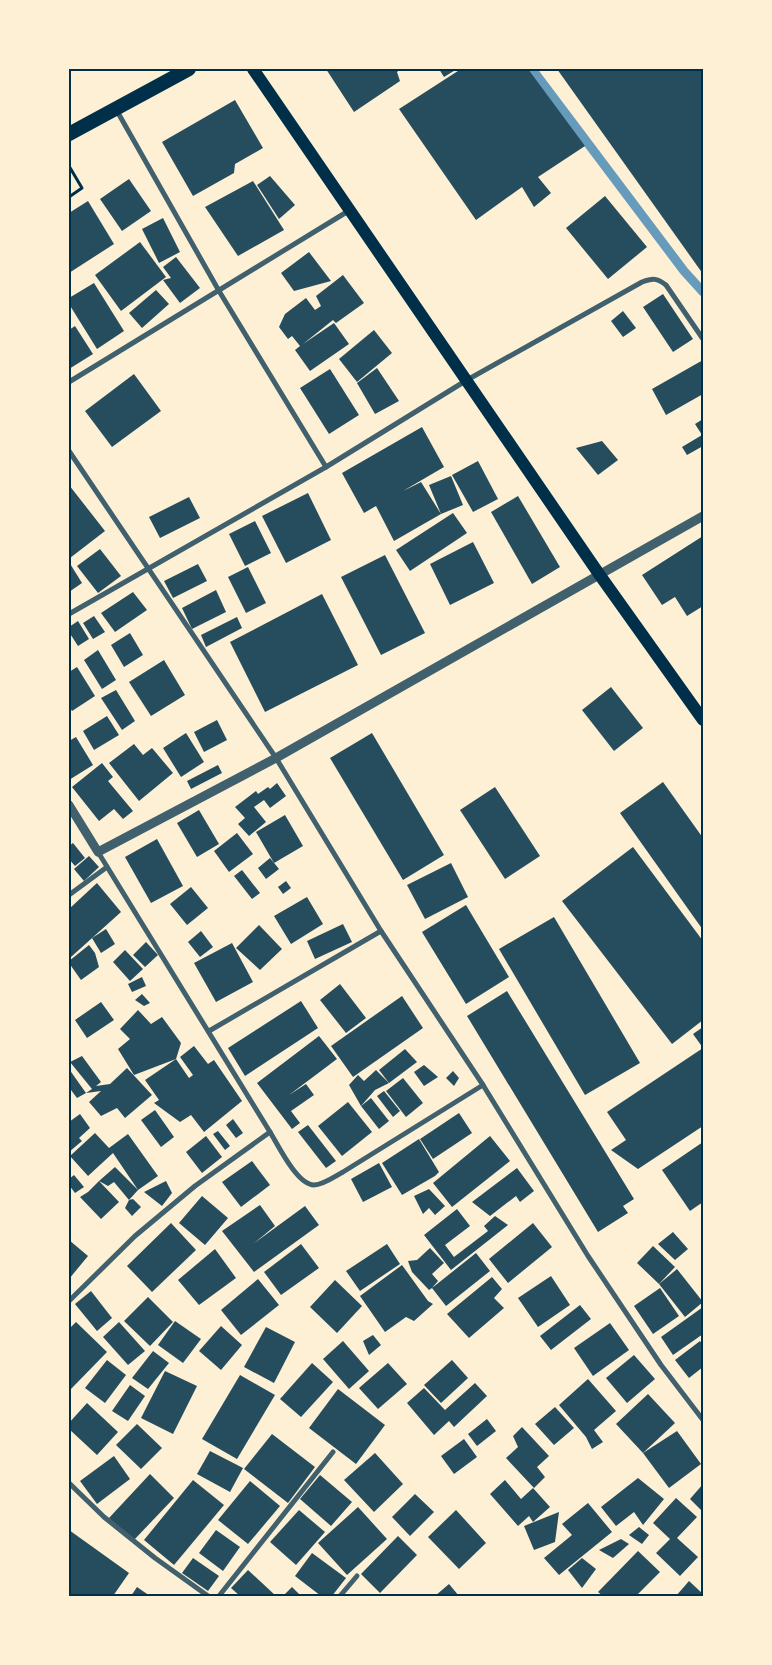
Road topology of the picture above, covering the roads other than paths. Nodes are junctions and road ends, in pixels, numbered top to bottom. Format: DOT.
graph roads {
  1 [pos="189,69"];
  2 [pos="253,69"];
  3 [pos="115,108"];
  4 [pos="69,134"];
  5 [pos="350,210"];
  6 [pos="219,291"];
  7 [pos="703,339"];
  8 [pos="467,380"];
  9 [pos="69,382"];
  10 [pos="69,451"];
  11 [pos="326,467"];
  12 [pos="703,516"];
  13 [pos="148,568"];
  14 [pos="599,574"];
  15 [pos="69,614"];
  16 [pos="703,720"];
  17 [pos="276,758"];
  18 [pos="69,805"];
  19 [pos="98,852"];
  20 [pos="107,867"];
  21 [pos="69,896"];
  22 [pos="381,931"];
  23 [pos="209,1032"];
  24 [pos="483,1085"];
  25 [pos="270,1132"];
  26 [pos="69,1301"];
  27 [pos="703,1420"];
  28 [pos="332,1452"];
  29 [pos="69,1483"];
  30 [pos="357,1576"];
  31 [pos="208,1596"];
  32 [pos="219,1596"];
  33 [pos="340,1596"];
  1 -- 3 [label="highway"];
  2 -- 5 [label="main road"];
  3 -- 4 [label="highway"];
  3 -- 6 [label="street"];
  5 -- 6 [label="street"];
  5 -- 8 [label="main road"];
  6 -- 9 [label="street"];
  6 -- 11 [label="street"];
  7 -- 8 [label="street"];
  8 -- 11 [label="street"];
  8 -- 14 [label="main road"];
  10 -- 13 [label="street"];
  11 -- 13 [label="street"];
  12 -- 14 [label="street"];
  13 -- 15 [label="street"];
  13 -- 17 [label="street"];
  14 -- 16 [label="main road"];
  14 -- 17 [label="street"];
  17 -- 19 [label="street"];
  17 -- 22 [label="street"];
  18 -- 19 [label="street"];
  19 -- 20 [label="street"];
  20 -- 21 [label="street"];
  20 -- 23 [label="street"];
  22 -- 23 [label="street"];
  22 -- 24 [label="street"];
  23 -- 25 [label="street"];
  24 -- 25 [label="street"];
  24 -- 27 [label="street"];
  25 -- 26 [label="street"];
  28 -- 32 [label="street"];
  29 -- 31 [label="street"];
  30 -- 33 [label="street"];
}
